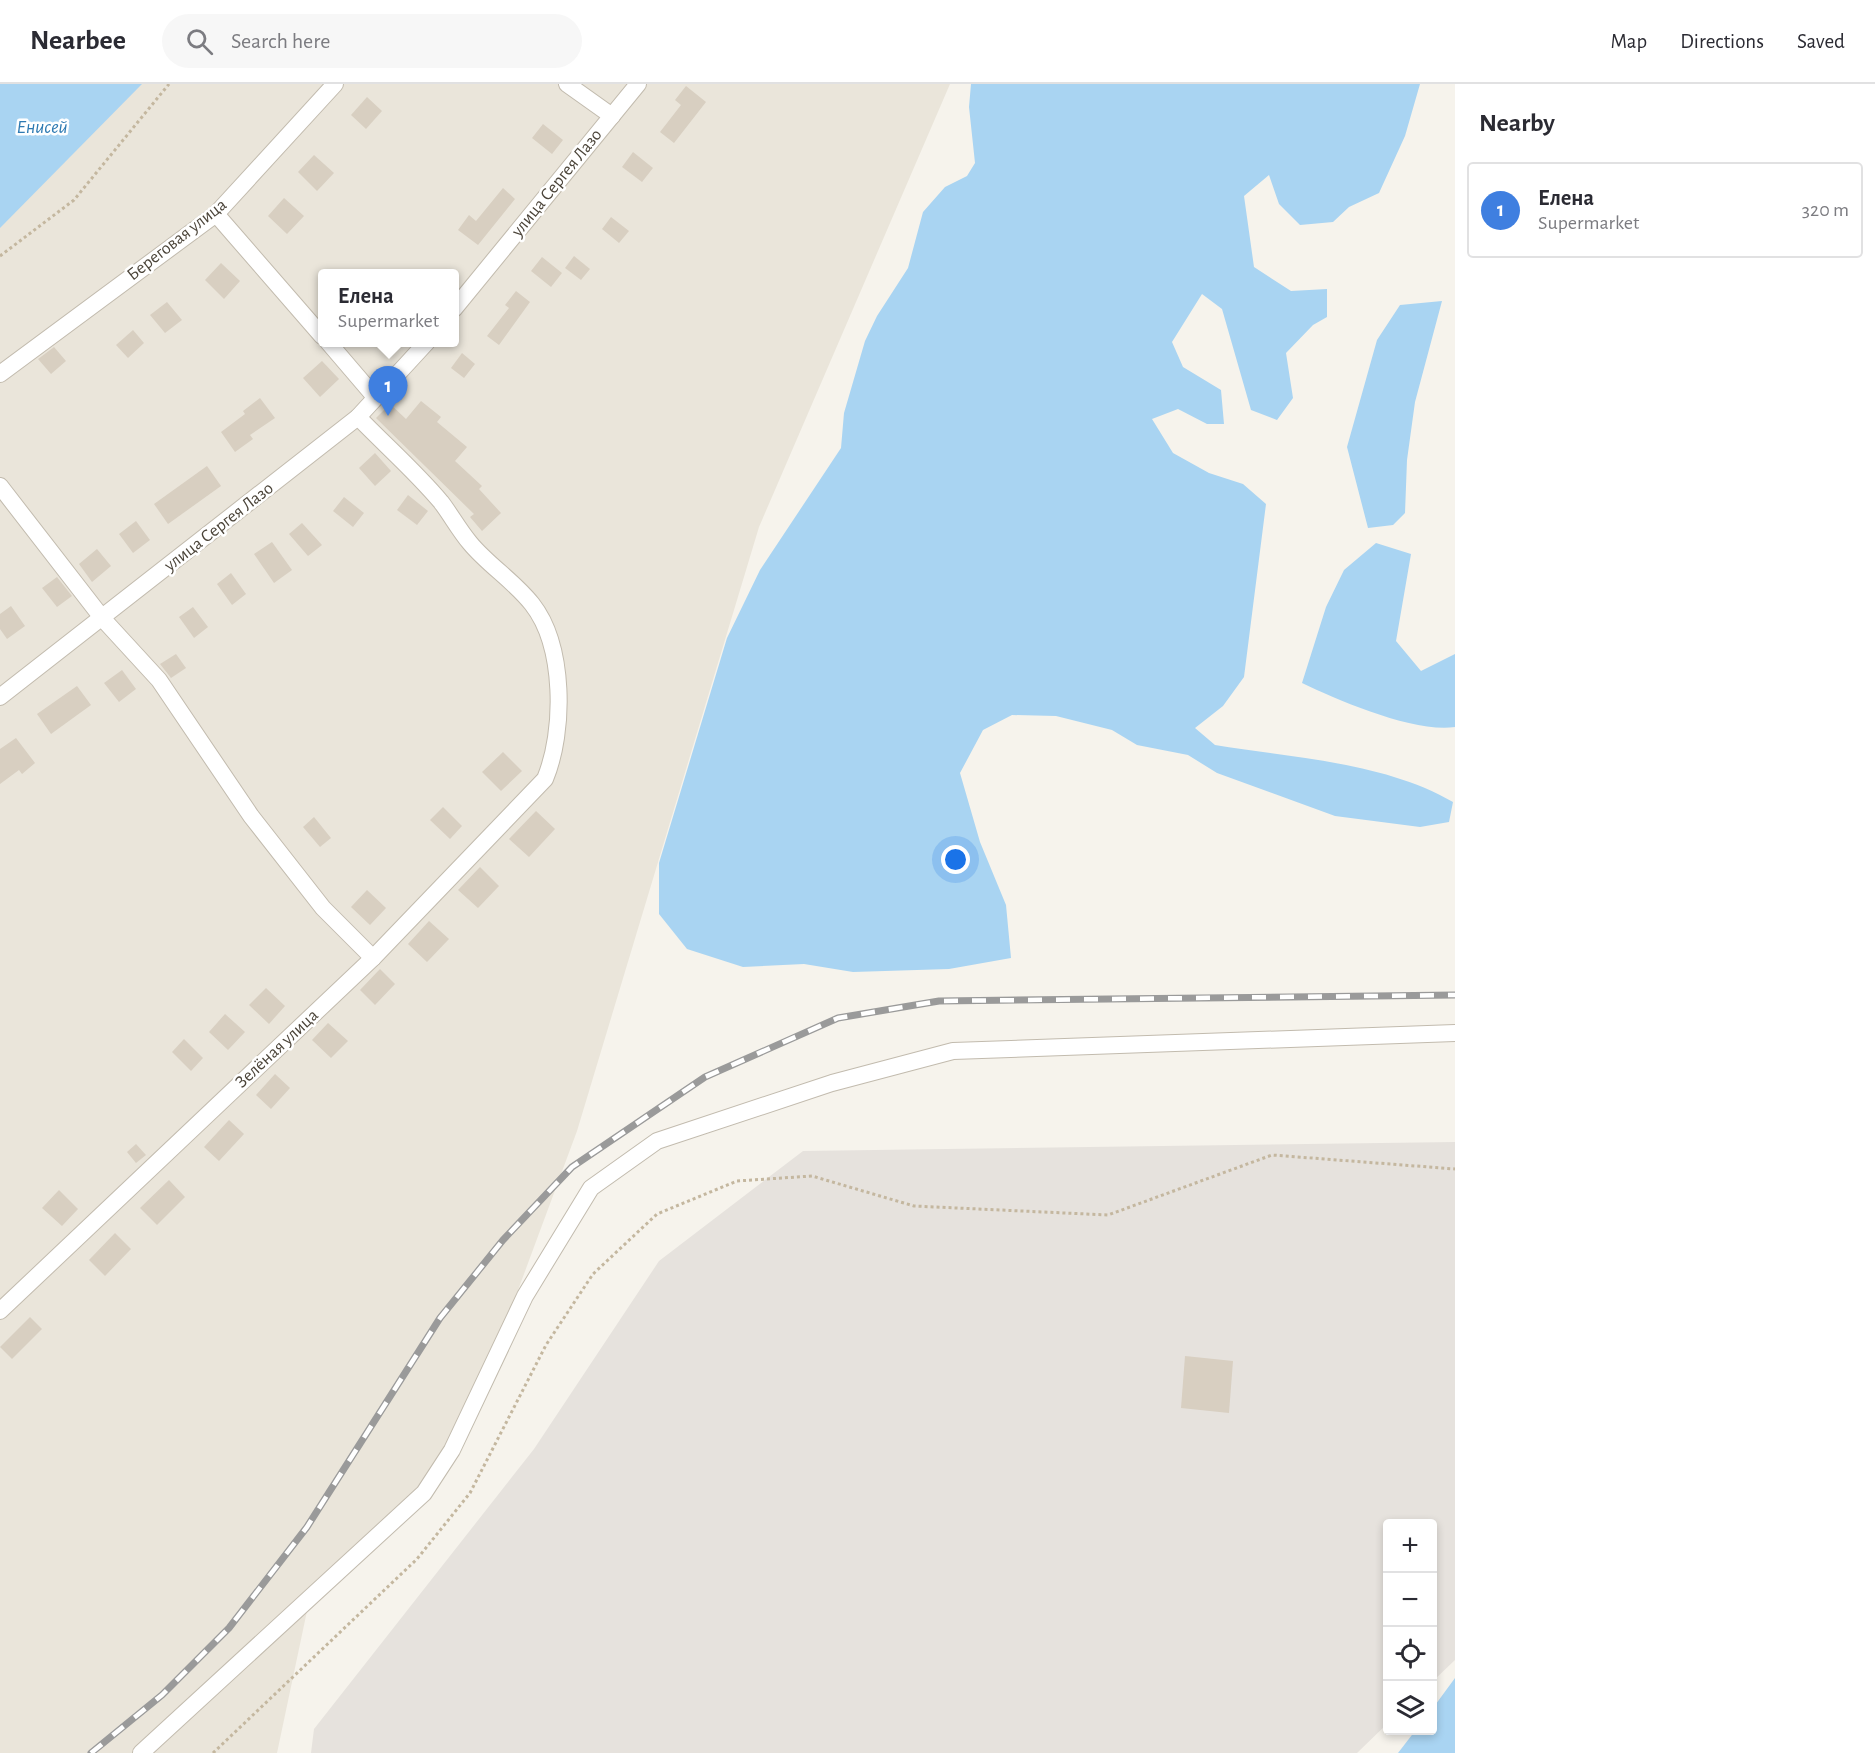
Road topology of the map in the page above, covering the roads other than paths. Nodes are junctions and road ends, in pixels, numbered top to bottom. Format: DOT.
graph roads {
  1 [pos="334,84"];
  2 [pos="567,84"];
  3 [pos="638,84"];
  4 [pos="612,116"];
  5 [pos="216,214"];
  6 [pos="459,303"];
  7 [pos="318,331"];
  8 [pos="332,347"];
  9 [pos="422,347"];
  10 [pos="0,374"];
  11 [pos="375,397"];
  12 [pos="358,417"];
  13 [pos="0,486"];
  14 [pos="103,619"];
  15 [pos="0,697"];
  16 [pos="373,958"];
  17 [pos="1455,1033"];
  18 [pos="0,1311"];
  19 [pos="141,1753"];
  1 -- 5 [label="street, Береговая улица"];
  2 -- 4 [label="street"];
  3 -- 4 [label="street, улица Сергея Лазо"];
  4 -- 6 [label="street, улица Сергея Лазо"];
  5 -- 7 [label="street"];
  5 -- 10 [label="street, Береговая улица"];
  8 -- 11 [label="street"];
  9 -- 11 [label="street, улица Сергея Лазо"];
  11 -- 12 [label="street, улица Сергея Лазо"];
  12 -- 14 [label="street, улица Сергея Лазо"];
  12 -- 16 [label="street, Зелёная улица"];
  13 -- 14 [label="street"];
  14 -- 15 [label="street, улица Сергея Лазо"];
  14 -- 16 [label="street"];
  16 -- 18 [label="street, Зелёная улица"];
  17 -- 19 [label="street"];
}
